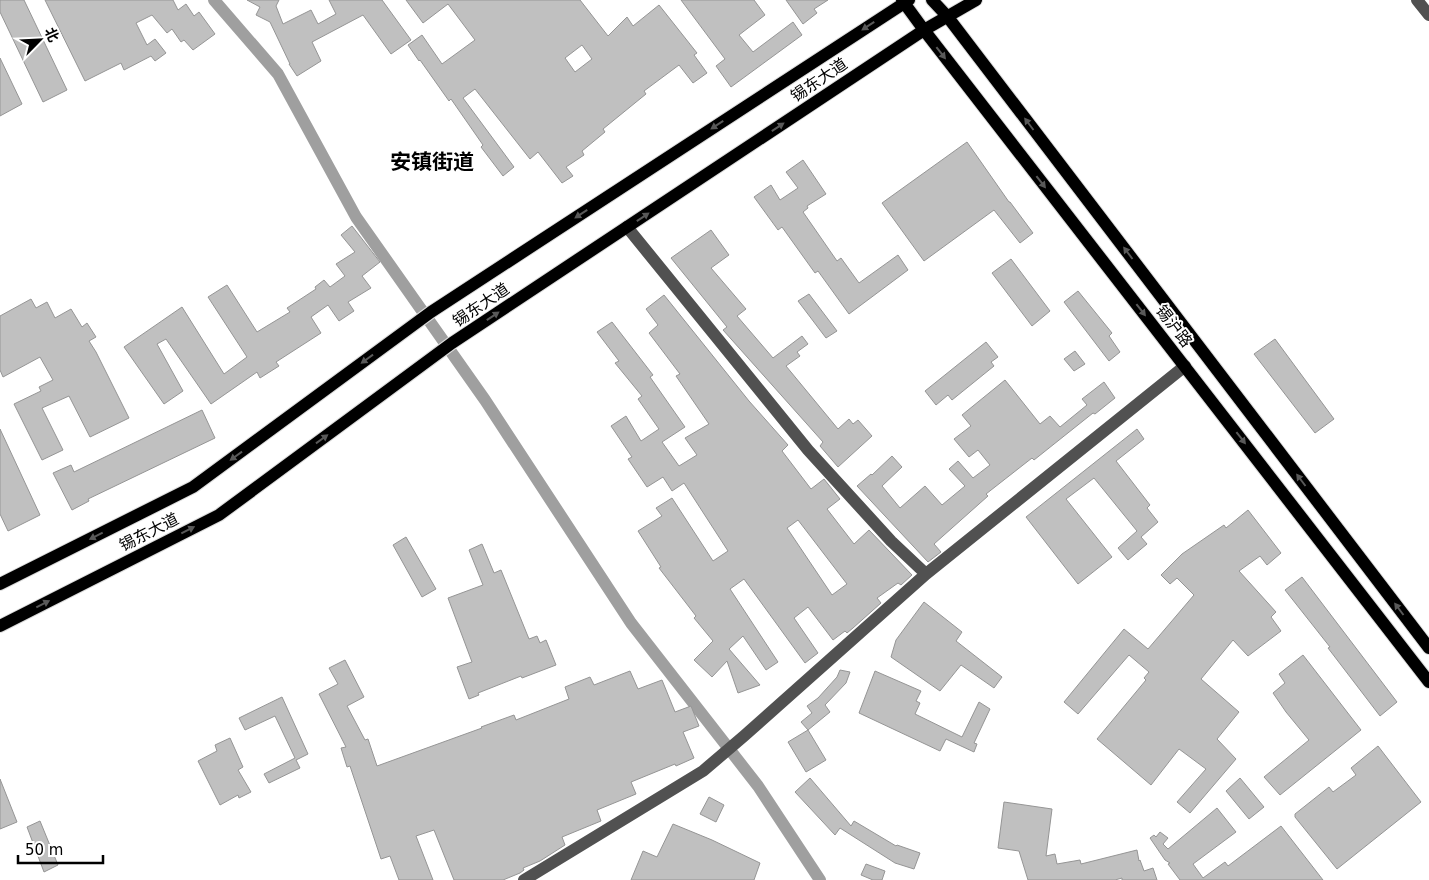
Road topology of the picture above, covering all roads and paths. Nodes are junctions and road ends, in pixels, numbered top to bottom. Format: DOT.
graph roads {
  1 [pos="932,0"];
  2 [pos="976,0"];
  3 [pos="1417,0"];
  4 [pos="905,1"];
  5 [pos="1429,15"];
  6 [pos="948,16"];
  7 [pos="924,30"];
  8 [pos="627,227"];
  9 [pos="1184,366"];
  10 [pos="926,574"];
  11 [pos="0,584"];
  12 [pos="0,626"];
  13 [pos="1429,648"];
  14 [pos="1425,668"];
  15 [pos="1429,682"];
  16 [pos="524,880"];
  1 -- 6 [label="main road, 锡沪路"];
  2 -- 6 [label="main road, 锡东大道"];
  3 -- 5 [label="street"];
  4 -- 7 [label="main road, 锡沪路"];
  4 -- 11 [label="main road, 锡东大道, one-way"];
  6 -- 7 [label="main road, 锡东大道"];
  13 -- 6 [label="main road, 锡沪路, one-way"];
  8 -- 7 [label="main road, 锡东大道, one-way"];
  7 -- 9 [label="main road, 锡沪路, one-way"];
  8 -- 10 [label="street"];
  12 -- 8 [label="main road, 锡东大道, one-way"];
  9 -- 10 [label="street"];
  9 -- 14 [label="main road, 锡沪路, one-way"];
  10 -- 16 [label="street"];
  14 -- 15 [label="main road, 锡沪路"];
}
